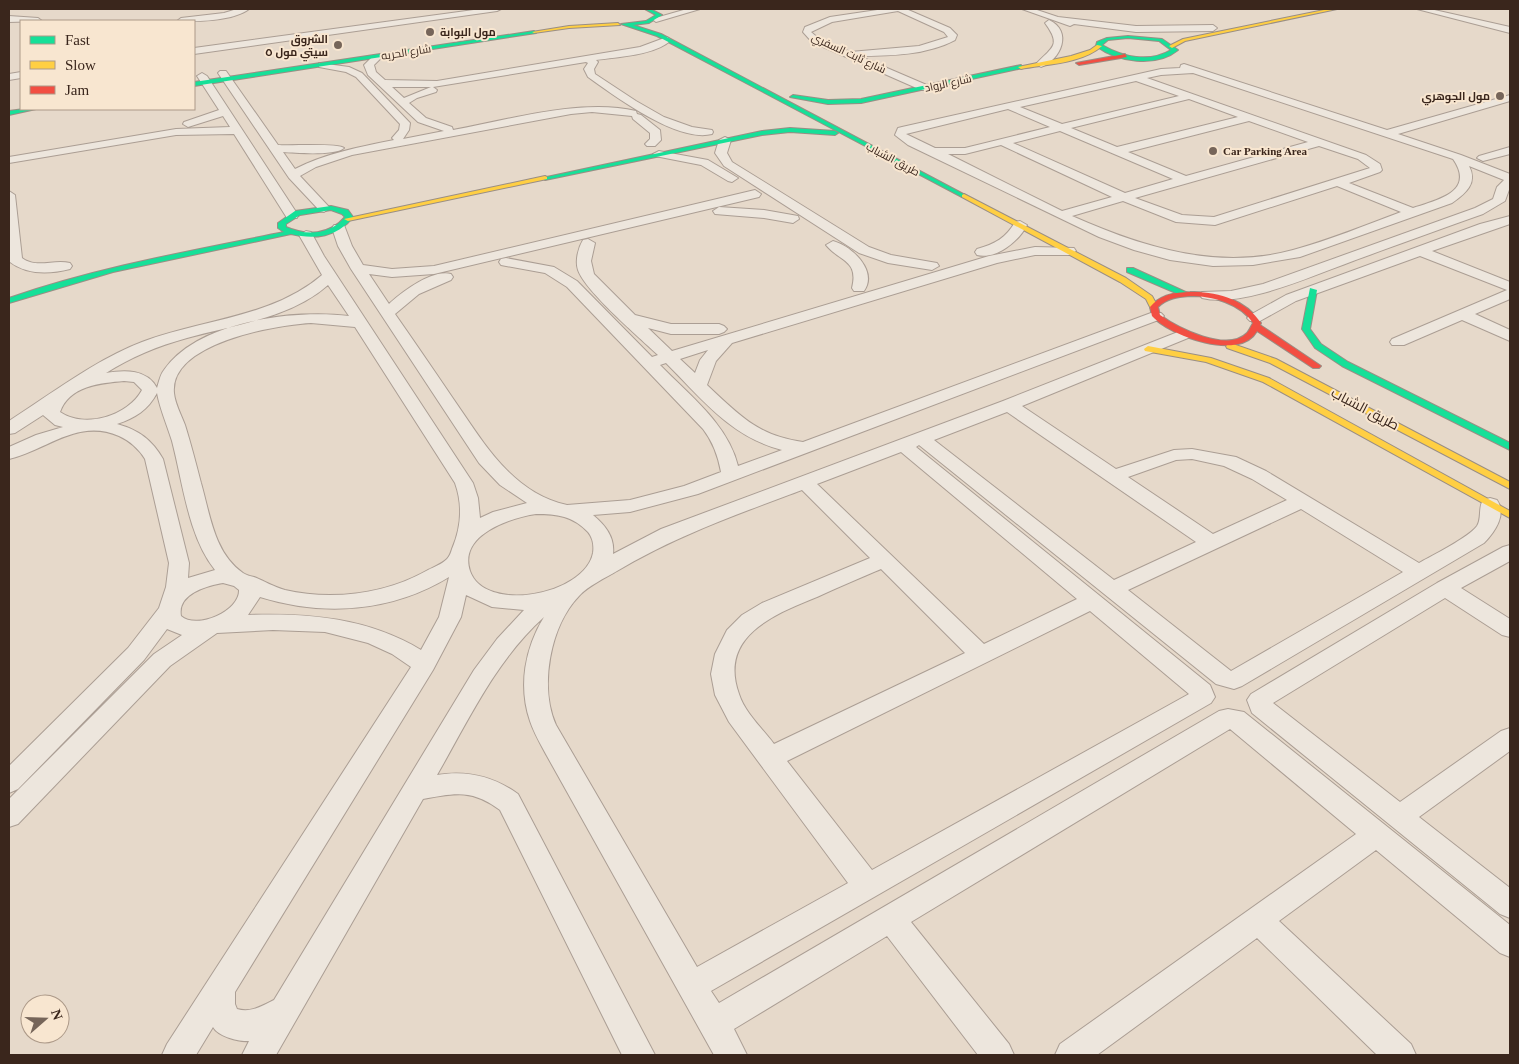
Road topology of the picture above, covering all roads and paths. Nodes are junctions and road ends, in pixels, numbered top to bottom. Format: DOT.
graph roads {
  1 [pos="245,9"];
  2 [pos="255,9"];
  3 [pos="497,9"];
  4 [pos="647,9"];
  5 [pos="696,9"];
  6 [pos="879,9"];
  7 [pos="898,9"];
  8 [pos="1026,9"];
  9 [pos="1306,9"];
  10 [pos="1335,9"];
  11 [pos="1421,9"];
  12 [pos="1459,9"];
  13 [pos="1014,11"];
  14 [pos="1440,11"];
  15 [pos="234,16"];
  16 [pos="656,19"];
  17 [pos="1058,19"];
  18 [pos="192,20"];
  19 [pos="195,22"];
  20 [pos="1049,22"];
  21 [pos="621,24"];
  22 [pos="565,25"];
  23 [pos="1214,28"];
  24 [pos="1510,28"];
  25 [pos="1075,31"];
  26 [pos="1128,37"];
  27 [pos="1144,38"];
  28 [pos="668,40"];
  29 [pos="1096,42"];
  30 [pos="687,50"];
  31 [pos="195,51"];
  32 [pos="844,53"];
  33 [pos="890,53"];
  34 [pos="376,56"];
  35 [pos="1125,56"];
  36 [pos="1169,58"];
  37 [pos="591,60"];
  38 [pos="1041,64"];
  39 [pos="301,65"];
  40 [pos="322,65"];
  41 [pos="875,66"];
  42 [pos="551,69"];
  43 [pos="275,72"];
  44 [pos="370,72"];
  45 [pos="357,74"];
  46 [pos="225,76"];
  47 [pos="1138,78"];
  48 [pos="199,80"];
  49 [pos="958,81"];
  50 [pos="381,83"];
  51 [pos="910,84"];
  52 [pos="439,86"];
  53 [pos="236,90"];
  54 [pos="195,92"];
  55 [pos="213,94"];
  56 [pos="1191,96"];
  57 [pos="793,97"];
  58 [pos="610,98"];
  59 [pos="1510,98"];
  60 [pos="887,99"];
  61 [pos="402,103"];
  62 [pos="588,106"];
  63 [pos="1009,106"];
  64 [pos="1505,108"];
  65 [pos="25,110"];
  66 [pos="9,112"];
  67 [pos="224,112"];
  68 [pos="632,113"];
  69 [pos="862,113"];
  70 [pos="1266,113"];
  71 [pos="417,116"];
  72 [pos="1250,117"];
  73 [pos="403,119"];
  74 [pos="662,122"];
  75 [pos="648,124"];
  76 [pos="1061,128"];
  77 [pos="448,129"];
  78 [pos="855,131"];
  79 [pos="159,132"];
  80 [pos="708,132"];
  81 [pos="726,132"];
  82 [pos="264,133"];
  83 [pos="239,134"];
  84 [pos="1400,135"];
  85 [pos="1413,135"];
  86 [pos="398,138"];
  87 [pos="679,138"];
  88 [pos="664,141"];
  89 [pos="1003,142"];
  90 [pos="1319,142"];
  91 [pos="651,144"];
  92 [pos="364,147"];
  93 [pos="274,148"];
  94 [pos="1510,150"];
  95 [pos="932,151"];
  96 [pos="965,151"];
  97 [pos="1117,152"];
  98 [pos="659,154"];
  99 [pos="9,155"];
  100 [pos="1457,157"];
  101 [pos="22,158"];
  102 [pos="643,158"];
  103 [pos="1483,158"];
  104 [pos="9,160"];
  105 [pos="726,162"];
  106 [pos="954,162"];
  107 [pos="9,165"];
  108 [pos="712,165"];
  109 [pos="1510,167"];
  110 [pos="293,175"];
  111 [pos="1185,180"];
  112 [pos="1510,180"];
  113 [pos="736,181"];
  114 [pos="1339,183"];
  115 [pos="9,195"];
  116 [pos="760,197"];
  117 [pos="1123,198"];
  118 [pos="355,205"];
  119 [pos="1489,207"];
  120 [pos="324,208"];
  121 [pos="714,208"];
  122 [pos="336,209"];
  123 [pos="1412,212"];
  124 [pos="1510,213"];
  125 [pos="1061,215"];
  126 [pos="793,218"];
  127 [pos="284,219"];
  128 [pos="663,220"];
  129 [pos="1510,220"];
  130 [pos="344,224"];
  131 [pos="1020,225"];
  132 [pos="1485,227"];
  133 [pos="288,233"];
  134 [pos="1502,234"];
  135 [pos="306,235"];
  136 [pos="588,243"];
  137 [pos="1088,248"];
  138 [pos="1426,248"];
  139 [pos="864,250"];
  140 [pos="1069,251"];
  141 [pos="849,255"];
  142 [pos="987,255"];
  143 [pos="12,261"];
  144 [pos="506,262"];
  145 [pos="80,263"];
  146 [pos="65,266"];
  147 [pos="932,266"];
  148 [pos="1123,266"];
  149 [pos="358,269"];
  150 [pos="437,274"];
  151 [pos="587,275"];
  152 [pos="330,276"];
  153 [pos="25,278"];
  154 [pos="1510,278"];
  155 [pos="568,280"];
  156 [pos="1510,287"];
  157 [pos="859,288"];
  158 [pos="1312,290"];
  159 [pos="1186,294"];
  160 [pos="1510,294"];
  161 [pos="1206,295"];
  162 [pos="9,301"];
  163 [pos="1155,312"];
  164 [pos="387,314"];
  165 [pos="1462,314"];
  166 [pos="630,318"];
  167 [pos="1256,322"];
  168 [pos="360,323"];
  169 [pos="184,334"];
  170 [pos="724,334"];
  171 [pos="1183,335"];
  172 [pos="1510,336"];
  173 [pos="1216,341"];
  174 [pos="1398,342"];
  175 [pos="201,345"];
  176 [pos="1148,349"];
  177 [pos="664,352"];
  178 [pos="644,358"];
  179 [pos="1329,373"];
  180 [pos="699,385"];
  181 [pos="68,391"];
  182 [pos="155,391"];
  183 [pos="1009,405"];
  184 [pos="89,424"];
  185 [pos="9,429"];
  186 [pos="912,442"];
  187 [pos="813,445"];
  188 [pos="1486,448"];
  189 [pos="1510,448"];
  190 [pos="9,454"];
  191 [pos="485,459"];
  192 [pos="847,467"];
  193 [pos="455,468"];
  194 [pos="731,476"];
  195 [pos="1113,476"];
  196 [pos="805,482"];
  197 [pos="1510,486"];
  198 [pos="1302,501"];
  199 [pos="1490,504"];
  200 [pos="560,509"];
  201 [pos="1510,515"];
  202 [pos="465,541"];
  203 [pos="1212,543"];
  204 [pos="1510,552"];
  205 [pos="884,560"];
  206 [pos="459,569"];
  207 [pos="1419,572"];
  208 [pos="241,580"];
  209 [pos="1446,588"];
  210 [pos="570,589"];
  211 [pos="1102,595"];
  212 [pos="171,605"];
  213 [pos="213,626"];
  214 [pos="1510,629"];
  215 [pos="980,655"];
  216 [pos="425,664"];
  217 [pos="1229,679"];
  218 [pos="1202,694"];
  219 [pos="1259,703"];
  220 [pos="1232,718"];
  221 [pos="1507,745"];
  222 [pos="770,758"];
  223 [pos="9,782"];
  224 [pos="415,790"];
  225 [pos="9,816"];
  226 [pos="1400,817"];
  227 [pos="1377,834"];
  228 [pos="868,887"];
  229 [pos="1510,905"];
  230 [pos="891,918"];
  231 [pos="1258,920"];
  232 [pos="1510,943"];
  233 [pos="692,986"];
  234 [pos="220,990"];
  235 [pos="283,1012"];
  236 [pos="713,1024"];
  237 [pos="178,1055"];
  238 [pos="258,1055"];
  239 [pos="639,1055"];
  240 [pos="731,1055"];
  241 [pos="998,1055"];
  242 [pos="1071,1055"];
  243 [pos="1400,1055"];
  1 -- 15 [label="street"];
  2 -- 15 [label="street"];
  3 -- 31 [label="street"];
  4 -- 16 [label="street, طريق الشباب"];
  5 -- 16 [label="street"];
  6 -- 51 [label="street, شارع ثابت السفري"];
  7 -- 32 [label="street, شارع ثابت السفري"];
  7 -- 33 [label="street"];
  8 -- 17 [label="street"];
  9 -- 23 [label="street"];
  10 -- 36 [label="street"];
  11 -- 14 [label="street"];
  12 -- 14 [label="street"];
  13 -- 20 [label="street"];
  14 -- 24 [label="street"];
  15 -- 18 [label="street"];
  15 -- 19 [label="street"];
  16 -- 21 [label="street"];
  16 -- 57 [label="street, طريق الشباب"];
  17 -- 23 [label="street"];
  17 -- 26 [label="street"];
  20 -- 25 [label="street"];
  20 -- 38 [label="street"];
  21 -- 22 [label="street, شارع الحريه"];
  21 -- 22 [label="street, شارع الحريه"];
  21 -- 28 [label="street, طريق الشباب"];
  22 -- 34 [label="street, شارع الحريه"];
  22 -- 39 [label="street, شارع الحريه"];
  23 -- 27 [label="street"];
  26 -- 27 [label="street, شارع الرواد"];
  26 -- 29 [label="street, شارع الرواد"];
  27 -- 36 [label="street"];
  28 -- 30 [label="street, طريق الشباب"];
  28 -- 37 [label="street"];
  29 -- 35 [label="street"];
  29 -- 38 [label="street, شارع الرواد"];
  30 -- 37 [label="street"];
  30 -- 78 [label="street, طريق الشباب"];
  32 -- 33 [label="street"];
  32 -- 41 [label="street, شارع ثابت السفري"];
  33 -- 41 [label="street"];
  34 -- 40 [label="street, شارع الحريه"];
  34 -- 44 [label="street"];
  35 -- 36 [label="street"];
  35 -- 60 [label="street, شارع الرواد"];
  36 -- 47 [label="street"];
  36 -- 84 [label="street"];
  36 -- 84 [label="street"];
  37 -- 42 [label="street"];
  37 -- 52 [label="street"];
  37 -- 74 [label="street"];
  38 -- 49 [label="street, شارع الرواد"];
  39 -- 40 [label="street, شارع الحريه"];
  39 -- 43 [label="street, شارع الحريه"];
  39 -- 46 [label="street, شارع الحريه"];
  40 -- 45 [label="street"];
  41 -- 51 [label="street, شارع ثابت السفري"];
  42 -- 52 [label="street"];
  42 -- 58 [label="street"];
  43 -- 46 [label="street, شارع الحريه"];
  43 -- 53 [label="street"];
  44 -- 45 [label="street"];
  44 -- 50 [label="street"];
  45 -- 73 [label="street"];
  46 -- 48 [label="street, شارع الحريه"];
  46 -- 53 [label="street"];
  47 -- 56 [label="street"];
  47 -- 63 [label="street"];
  48 -- 55 [label="street"];
  49 -- 51 [label="street, شارع الرواد"];
  49 -- 51 [label="street"];
  50 -- 52 [label="street"];
  50 -- 61 [label="street"];
  51 -- 60 [label="street, شارع الرواد"];
  51 -- 60 [label="street"];
  52 -- 61 [label="street"];
  53 -- 55 [label="street"];
  53 -- 82 [label="street"];
  54 -- 55 [label="street"];
  55 -- 67 [label="street"];
  56 -- 72 [label="street"];
  56 -- 76 [label="street"];
  57 -- 60 [label="street, شارع الرواد"];
  57 -- 78 [label="street, طريق الشباب"];
  58 -- 62 [label="street"];
  58 -- 68 [label="street"];
  59 -- 84 [label="street"];
  60 -- 69 [label="street, شارع الرواد"];
  61 -- 71 [label="street"];
  62 -- 68 [label="street"];
  62 -- 77 [label="street"];
  62 -- 92 [label="street"];
  63 -- 76 [label="street"];
  63 -- 95 [label="street"];
  64 -- 85 [label="street"];
  65 -- 66 [label="street"];
  67 -- 79 [label="street"];
  67 -- 83 [label="street"];
  68 -- 75 [label="street"];
  70 -- 72 [label="street"];
  71 -- 73 [label="street"];
  71 -- 77 [label="street"];
  72 -- 90 [label="street"];
  72 -- 97 [label="street"];
  73 -- 86 [label="street"];
  74 -- 75 [label="street"];
  74 -- 80 [label="street"];
  75 -- 91 [label="street"];
  76 -- 89 [label="street"];
  76 -- 97 [label="street"];
  77 -- 86 [label="street"];
  78 -- 81 [label="street"];
  78 -- 131 [label="street, طريق الشباب"];
  78 -- 137 [label="street, طريق الشباب"];
  79 -- 83 [label="street"];
  79 -- 99 [label="street"];
  79 -- 101 [label="street"];
  80 -- 81 [label="street"];
  80 -- 87 [label="street"];
  81 -- 98 [label="street"];
  81 -- 105 [label="street"];
  82 -- 83 [label="street"];
  82 -- 93 [label="street"];
  83 -- 127 [label="street"];
  84 -- 85 [label="street"];
  84 -- 100 [label="street"];
  85 -- 103 [label="street"];
  86 -- 92 [label="street"];
  88 -- 91 [label="street"];
  89 -- 96 [label="street"];
  89 -- 117 [label="street"];
  90 -- 111 [label="street"];
  90 -- 114 [label="street"];
  91 -- 102 [label="street"];
  92 -- 93 [label="street"];
  92 -- 110 [label="street"];
  93 -- 110 [label="street"];
  94 -- 103 [label="street"];
  95 -- 96 [label="street"];
  95 -- 106 [label="street"];
  96 -- 106 [label="street"];
  97 -- 111 [label="street"];
  98 -- 102 [label="street"];
  98 -- 108 [label="street"];
  100 -- 112 [label="street"];
  100 -- 123 [label="street"];
  101 -- 104 [label="street"];
  101 -- 107 [label="street"];
  102 -- 130 [label="street"];
  103 -- 109 [label="street"];
  105 -- 108 [label="street"];
  105 -- 139 [label="street"];
  106 -- 125 [label="street"];
  108 -- 113 [label="street"];
  110 -- 120 [label="street"];
  111 -- 117 [label="street"];
  112 -- 119 [label="street"];
  113 -- 116 [label="street"];
  113 -- 121 [label="street"];
  114 -- 117 [label="street"];
  114 -- 123 [label="street"];
  115 -- 143 [label="street"];
  116 -- 121 [label="street"];
  116 -- 126 [label="street"];
  117 -- 125 [label="street"];
  118 -- 122 [label="street"];
  119 -- 124 [label="street"];
  119 -- 161 [label="street"];
  120 -- 122 [label="street"];
  120 -- 127 [label="street"];
  121 -- 126 [label="street"];
  121 -- 128 [label="street"];
  122 -- 130 [label="street"];
  123 -- 125 [label="street"];
  126 -- 141 [label="street"];
  127 -- 133 [label="street"];
  128 -- 136 [label="street"];
  128 -- 150 [label="street"];
  129 -- 132 [label="street"];
  130 -- 135 [label="street"];
  130 -- 149 [label="street"];
  131 -- 140 [label="street, طريق الشباب"];
  131 -- 142 [label="street"];
  132 -- 134 [label="street"];
  132 -- 138 [label="street"];
  133 -- 135 [label="street"];
  133 -- 162 [label="street"];
  135 -- 152 [label="street"];
  136 -- 144 [label="street"];
  136 -- 151 [label="street"];
  138 -- 154 [label="street"];
  138 -- 156 [label="street"];
  138 -- 158 [label="street"];
  139 -- 141 [label="street"];
  139 -- 147 [label="street"];
  140 -- 142 [label="street"];
  140 -- 163 [label="street, طريق الشباب"];
  141 -- 157 [label="street"];
  142 -- 147 [label="street"];
  142 -- 170 [label="street"];
  143 -- 146 [label="street"];
  144 -- 150 [label="street"];
  144 -- 155 [label="street"];
  145 -- 146 [label="street"];
  146 -- 153 [label="street"];
  147 -- 157 [label="street"];
  148 -- 159 [label="street"];
  149 -- 150 [label="street"];
  149 -- 164 [label="street"];
  150 -- 164 [label="street"];
  151 -- 155 [label="street"];
  151 -- 166 [label="street"];
  152 -- 168 [label="street"];
  152 -- 169 [label="street"];
  155 -- 178 [label="street"];
  157 -- 170 [label="street"];
  158 -- 167 [label="street"];
  158 -- 189 [label="street"];
  159 -- 161 [label="street, طريق الشباب"];
  159 -- 163 [label="street"];
  160 -- 165 [label="street"];
  161 -- 167 [label="street, طريق الشباب"];
  163 -- 171 [label="street, طريق الشباب"];
  163 -- 187 [label="street"];
  164 -- 191 [label="street"];
  165 -- 172 [label="street"];
  165 -- 174 [label="street"];
  166 -- 170 [label="street"];
  166 -- 177 [label="street"];
  167 -- 173 [label="street"];
  167 -- 179 [label="street, طريق الشباب"];
  168 -- 175 [label="street"];
  168 -- 193 [label="street"];
  169 -- 175 [label="street"];
  169 -- 181 [label="street"];
  170 -- 177 [label="street"];
  170 -- 180 [label="street"];
  171 -- 173 [label="street"];
  171 -- 176 [label="street"];
  173 -- 197 [label="street, طريق الشباب"];
  175 -- 182 [label="street"];
  176 -- 183 [label="street"];
  176 -- 199 [label="street"];
  177 -- 178 [label="street"];
  177 -- 180 [label="street"];
  178 -- 194 [label="street"];
  180 -- 187 [label="street"];
  181 -- 182 [label="street"];
  181 -- 184 [label="street"];
  181 -- 185 [label="street"];
  182 -- 184 [label="street"];
  182 -- 208 [label="street"];
  183 -- 186 [label="street"];
  183 -- 195 [label="street"];
  184 -- 190 [label="street"];
  184 -- 212 [label="street"];
  186 -- 192 [label="street"];
  186 -- 211 [label="street"];
  187 -- 192 [label="street"];
  187 -- 194 [label="street"];
  188 -- 189 [label="street"];
  191 -- 193 [label="street"];
  191 -- 200 [label="street"];
  192 -- 196 [label="street"];
  193 -- 202 [label="street"];
  194 -- 200 [label="street"];
  195 -- 198 [label="street"];
  195 -- 203 [label="street"];
  196 -- 205 [label="street"];
  196 -- 210 [label="street"];
  198 -- 203 [label="street"];
  198 -- 207 [label="street"];
  199 -- 201 [label="street"];
  199 -- 207 [label="street"];
  200 -- 202 [label="street"];
  200 -- 210 [label="street"];
  202 -- 206 [label="street"];
  203 -- 211 [label="street"];
  204 -- 209 [label="street"];
  205 -- 215 [label="street"];
  205 -- 222 [label="street"];
  206 -- 208 [label="street"];
  206 -- 210 [label="street"];
  206 -- 216 [label="street"];
  207 -- 217 [label="street"];
  208 -- 212 [label="street"];
  208 -- 213 [label="street"];
  209 -- 214 [label="street"];
  209 -- 219 [label="street"];
  210 -- 224 [label="street"];
  210 -- 233 [label="street"];
  211 -- 215 [label="street"];
  211 -- 217 [label="street"];
  211 -- 218 [label="street"];
  212 -- 213 [label="street"];
  212 -- 223 [label="street"];
  213 -- 216 [label="street"];
  213 -- 225 [label="street"];
  215 -- 222 [label="street"];
  216 -- 234 [label="street"];
  217 -- 218 [label="street"];
  217 -- 219 [label="street"];
  218 -- 220 [label="street"];
  218 -- 228 [label="street"];
  219 -- 220 [label="street"];
  219 -- 226 [label="street"];
  220 -- 227 [label="street"];
  220 -- 230 [label="street"];
  221 -- 226 [label="street"];
  222 -- 228 [label="street"];
  224 -- 235 [label="street"];
  224 -- 239 [label="street"];
  226 -- 229 [label="street"];
  227 -- 231 [label="street"];
  227 -- 232 [label="street"];
  228 -- 233 [label="street"];
  230 -- 236 [label="street"];
  230 -- 241 [label="street"];
  231 -- 242 [label="street"];
  231 -- 243 [label="street"];
  233 -- 236 [label="street"];
  234 -- 235 [label="street"];
  234 -- 237 [label="street"];
  235 -- 238 [label="street"];
  236 -- 240 [label="street"];
}
